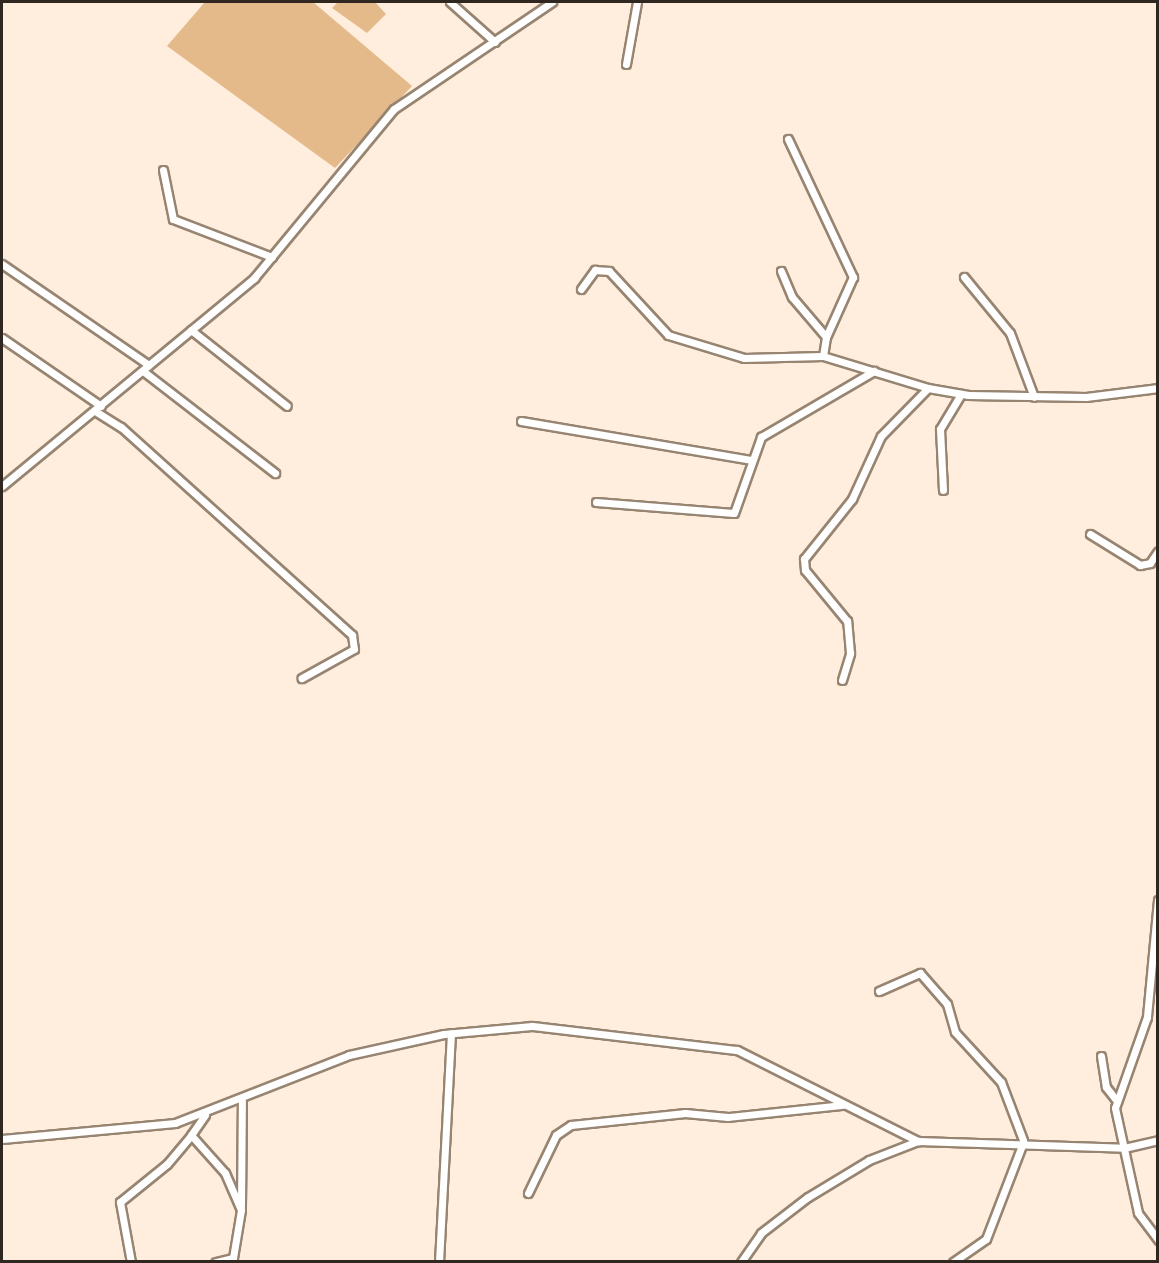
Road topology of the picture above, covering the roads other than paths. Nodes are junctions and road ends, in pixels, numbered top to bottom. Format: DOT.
graph roads {
  1 [pos="450,2"];
  2 [pos="552,2"];
  3 [pos="637,2"];
  4 [pos="495,42"];
  5 [pos="626,64"];
  6 [pos="788,139"];
  7 [pos="163,170"];
  8 [pos="272,257"];
  9 [pos="2,264"];
  10 [pos="781,271"];
  11 [pos="964,277"];
  12 [pos="581,289"];
  13 [pos="191,330"];
  14 [pos="826,337"];
  15 [pos="2,338"];
  16 [pos="824,356"];
  17 [pos="146,368"];
  18 [pos="874,371"];
  19 [pos="928,388"];
  20 [pos="1158,388"];
  21 [pos="961,394"];
  22 [pos="1034,397"];
  23 [pos="287,406"];
  24 [pos="98,408"];
  25 [pos="520,421"];
  26 [pos="751,460"];
  27 [pos="275,473"];
  28 [pos="2,486"];
  29 [pos="943,490"];
  30 [pos="596,502"];
  31 [pos="1090,534"];
  32 [pos="1158,551"];
  33 [pos="302,678"];
  34 [pos="842,680"];
  35 [pos="1158,900"];
  36 [pos="1156,917"];
  37 [pos="879,991"];
  38 [pos="451,1033"];
  39 [pos="1101,1056"];
  40 [pos="1116,1100"];
  41 [pos="242,1101"];
  42 [pos="842,1105"];
  43 [pos="206,1115"];
  44 [pos="191,1135"];
  45 [pos="2,1140"];
  46 [pos="1158,1140"];
  47 [pos="918,1141"];
  48 [pos="1023,1142"];
  49 [pos="1125,1149"];
  50 [pos="528,1193"];
  51 [pos="241,1210"];
  52 [pos="1158,1240"];
  53 [pos="234,1260"];
  54 [pos="131,1262"];
  55 [pos="215,1262"];
  56 [pos="439,1262"];
  57 [pos="741,1262"];
  58 [pos="953,1262"];
  1 -- 4 [label="street"];
  2 -- 4 [label="street"];
  3 -- 5 [label="street"];
  4 -- 8 [label="street"];
  6 -- 14 [label="street"];
  7 -- 8 [label="street"];
  8 -- 13 [label="street"];
  9 -- 17 [label="street"];
  10 -- 14 [label="street"];
  11 -- 22 [label="street"];
  12 -- 16 [label="street"];
  13 -- 17 [label="street"];
  13 -- 23 [label="street"];
  14 -- 16 [label="street"];
  15 -- 24 [label="street"];
  16 -- 18 [label="street"];
  17 -- 24 [label="street"];
  17 -- 27 [label="street"];
  18 -- 19 [label="street"];
  18 -- 26 [label="street"];
  19 -- 21 [label="street"];
  19 -- 34 [label="street"];
  20 -- 22 [label="street"];
  21 -- 22 [label="street"];
  21 -- 29 [label="street"];
  24 -- 28 [label="street"];
  24 -- 33 [label="street"];
  25 -- 26 [label="street"];
  26 -- 30 [label="street"];
  31 -- 32 [label="street"];
  35 -- 36 [label="street"];
  36 -- 40 [label="street"];
  37 -- 48 [label="street"];
  38 -- 41 [label="street"];
  38 -- 42 [label="street"];
  38 -- 56 [label="street"];
  39 -- 40 [label="street"];
  40 -- 49 [label="street"];
  41 -- 43 [label="street"];
  41 -- 51 [label="street"];
  42 -- 47 [label="street"];
  42 -- 50 [label="street"];
  43 -- 44 [label="street"];
  43 -- 45 [label="street"];
  44 -- 51 [label="street"];
  44 -- 54 [label="street"];
  46 -- 49 [label="street"];
  47 -- 48 [label="street"];
  47 -- 57 [label="street"];
  48 -- 49 [label="street"];
  48 -- 58 [label="street"];
  49 -- 52 [label="street"];
  51 -- 53 [label="street"];
  53 -- 55 [label="street"];
}
